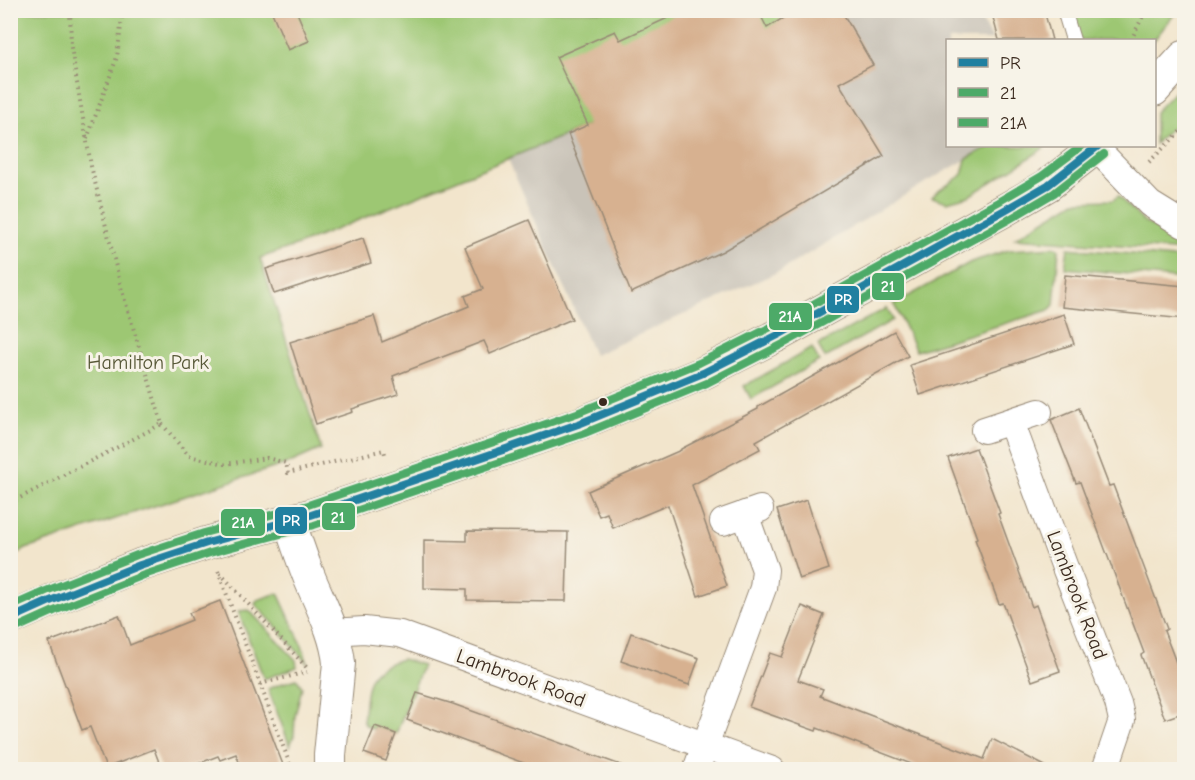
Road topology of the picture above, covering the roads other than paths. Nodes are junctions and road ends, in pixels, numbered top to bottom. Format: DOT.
graph roads {
  1 [pos="1064,10"];
  2 [pos="1073,39"];
  3 [pos="1185,57"];
  4 [pos="1156,89"];
  5 [pos="1097,147"];
  6 [pos="1185,225"];
  7 [pos="1039,412"];
  8 [pos="1011,422"];
  9 [pos="984,430"];
  10 [pos="743,515"];
  11 [pos="289,521"];
  12 [pos="10,619"];
  13 [pos="332,632"];
  14 [pos="705,745"];
  15 [pos="330,770"];
  16 [pos="696,770"];
  17 [pos="772,770"];
  18 [pos="1105,770"];
  1 -- 2 [label="lane"];
  3 -- 4 [label="street"];
  5 -- 6 [label="street"];
  5 -- 11 [label="street"];
  7 -- 8 [label="street"];
  8 -- 9 [label="street"];
  8 -- 18 [label="street, Lambrook Road"];
  10 -- 14 [label="street"];
  11 -- 12 [label="street"];
  11 -- 13 [label="street"];
  13 -- 14 [label="street, Lambrook Road"];
  13 -- 15 [label="street"];
  14 -- 16 [label="street"];
  14 -- 17 [label="street, Lambrook Road"];
}
